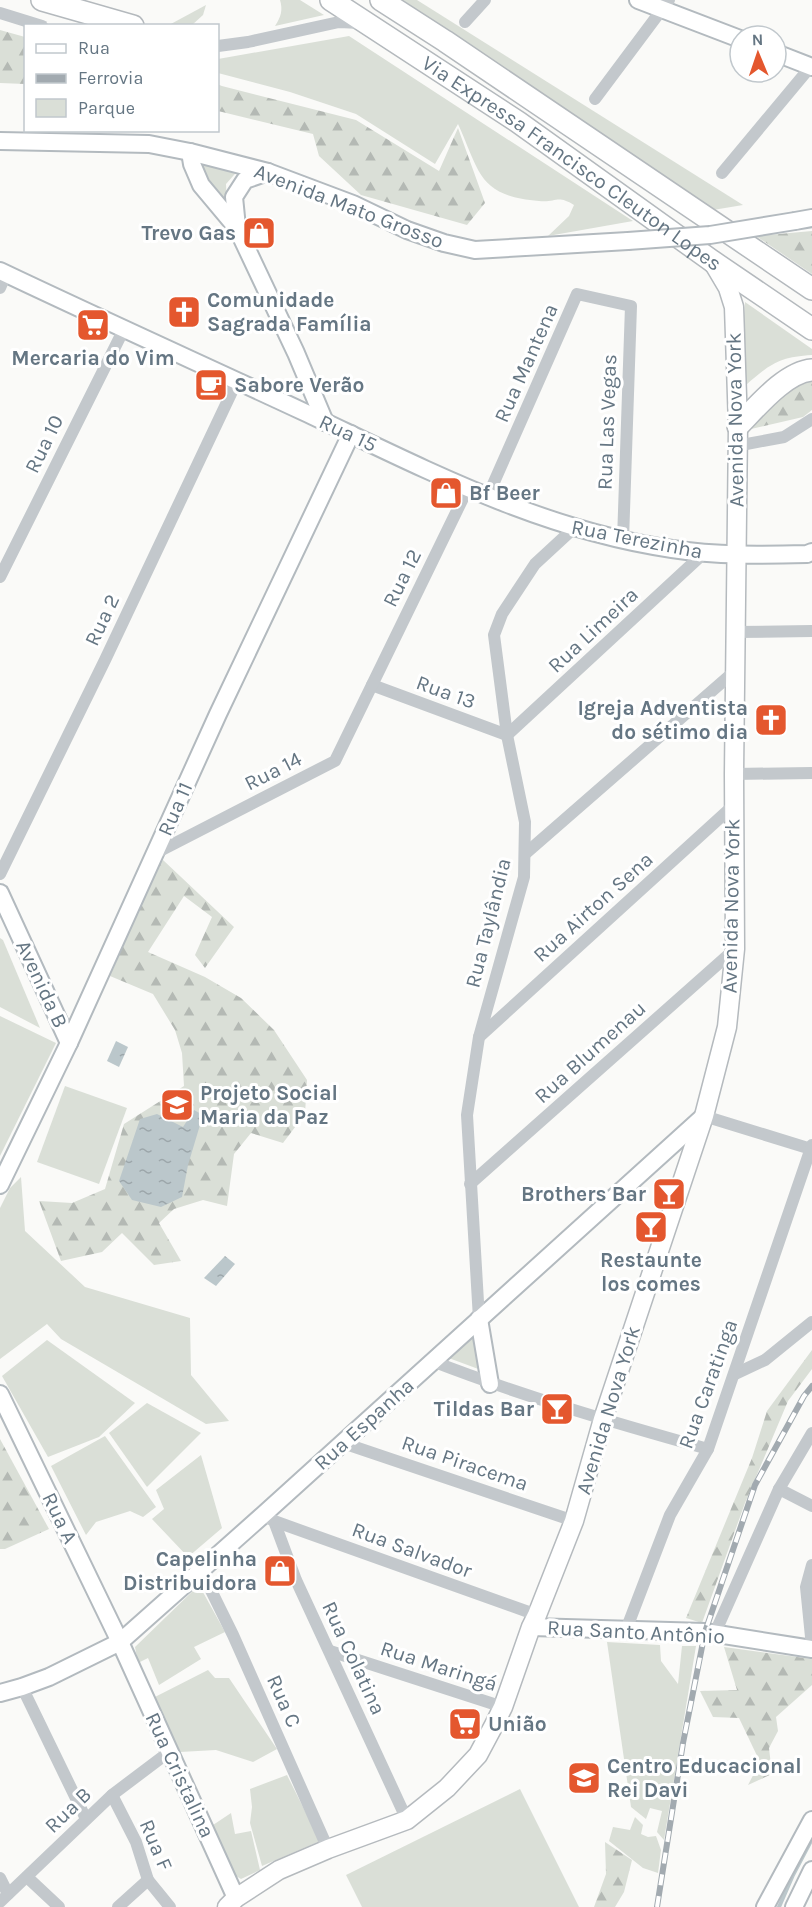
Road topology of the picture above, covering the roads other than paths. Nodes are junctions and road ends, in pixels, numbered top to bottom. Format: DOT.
graph roads {
  1 [pos="42,0"];
  2 [pos="331,0"];
  3 [pos="381,0"];
  4 [pos="484,0"];
  5 [pos="638,0"];
  6 [pos="665,4"];
  7 [pos="0,13"];
  8 [pos="465,22"];
  9 [pos="36,24"];
  10 [pos="126,24"];
  11 [pos="368,24"];
  12 [pos="728,33"];
  13 [pos="219,46"];
  14 [pos="788,57"];
  15 [pos="811,66"];
  16 [pos="595,99"];
  17 [pos="0,141"];
  18 [pos="190,152"];
  19 [pos="268,172"];
  20 [pos="722,172"];
  21 [pos="812,218"];
  22 [pos="237,228"];
  23 [pos="712,261"];
  24 [pos="2,278"];
  25 [pos="812,289"];
  26 [pos="631,306"];
  27 [pos="124,329"];
  28 [pos="812,329"];
  29 [pos="812,370"];
  30 [pos="237,381"];
  31 [pos="812,419"];
  32 [pos="325,422"];
  33 [pos="351,434"];
  34 [pos="737,436"];
  35 [pos="468,488"];
  36 [pos="488,498"];
  37 [pos="574,528"];
  38 [pos="622,540"];
  39 [pos="812,552"];
  40 [pos="704,553"];
  41 [pos="737,555"];
  42 [pos="0,577"];
  43 [pos="812,631"];
  44 [pos="736,632"];
  45 [pos="735,670"];
  46 [pos="372,685"];
  47 [pos="507,735"];
  48 [pos="812,773"];
  49 [pos="734,774"];
  50 [pos="734,805"];
  51 [pos="154,854"];
  52 [pos="525,854"];
  53 [pos="0,874"];
  54 [pos="0,893"];
  55 [pos="735,949"];
  56 [pos="479,1037"];
  57 [pos="69,1043"];
  58 [pos="704,1116"];
  59 [pos="811,1147"];
  60 [pos="470,1184"];
  61 [pos="0,1185"];
  62 [pos="479,1319"];
  63 [pos="812,1322"];
  64 [pos="432,1361"];
  65 [pos="735,1374"];
  66 [pos="490,1384"];
  67 [pos="0,1394"];
  68 [pos="603,1419"];
  69 [pos="812,1433"];
  70 [pos="343,1443"];
  71 [pos="708,1449"];
  72 [pos="779,1489"];
  73 [pos="812,1506"];
  74 [pos="269,1518"];
  75 [pos="574,1521"];
  76 [pos="812,1565"];
  77 [pos="201,1570"];
  78 [pos="534,1621"];
  79 [pos="626,1630"];
  80 [pos="715,1633"];
  81 [pos="120,1642"];
  82 [pos="812,1648"];
  83 [pos="330,1651"];
  84 [pos="22,1687"];
  85 [pos="0,1693"];
  86 [pos="503,1707"];
  87 [pos="168,1752"];
  88 [pos="112,1795"];
  89 [pos="86,1819"];
  90 [pos="407,1820"];
  91 [pos="812,1820"];
  92 [pos="328,1849"];
  93 [pos="812,1870"];
  94 [pos="27,1877"];
  95 [pos="0,1878"];
  96 [pos="148,1880"];
  97 [pos="4,1898"];
  98 [pos="235,1904"];
  99 [pos="59,1907"];
  100 [pos="118,1907"];
  101 [pos="170,1907"];
  102 [pos="765,1907"];
  103 [pos="794,1907"];
  1 -- 10 [label="highway"];
  2 -- 11 [label="highway, Via Expressa Francisco Cleuton Lopes"];
  3 -- 25 [label="highway, Via Expressa Francisco Cleuton Lopes"];
  4 -- 8 [label="street"];
  5 -- 6 [label="street"];
  6 -- 12 [label="street"];
  6 -- 16 [label="street"];
  7 -- 9 [label="street"];
  11 -- 13 [label="street"];
  11 -- 23 [label="highway, Via Expressa Francisco Cleuton Lopes"];
  14 -- 15 [label="street"];
  15 -- 20 [label="street"];
  17 -- 18 [label="street, Avenida Mato Grosso"];
  18 -- 19 [label="street, Avenida Mato Grosso"];
  18 -- 22 [label="street"];
  19 -- 21 [label="street, Avenida Mato Grosso, bridge"];
  19 -- 22 [label="street"];
  22 -- 32 [label="street"];
  23 -- 28 [label="highway, Via Expressa Francisco Cleuton Lopes"];
  23 -- 34 [label="main road, Avenida Nova York"];
  24 -- 27 [label="street, Rua 15"];
  26 -- 36 [label="street, Rua Mantena"];
  26 -- 38 [label="street, Rua Las Vegas"];
  27 -- 30 [label="street, Rua 15"];
  27 -- 42 [label="street, Rua 10"];
  29 -- 34 [label="highway"];
  30 -- 32 [label="street, Rua 15"];
  30 -- 53 [label="street, Rua 2"];
  31 -- 34 [label="street"];
  32 -- 33 [label="street, Rua 15"];
  33 -- 35 [label="street, Rua 15"];
  33 -- 51 [label="street, Rua 11"];
  34 -- 41 [label="main road, Avenida Nova York"];
  35 -- 36 [label="street, Rua Terezinha"];
  35 -- 46 [label="street, Rua 12"];
  36 -- 37 [label="street, Rua Terezinha"];
  37 -- 38 [label="street, Rua Terezinha"];
  37 -- 47 [label="street, Rua Taylândia"];
  38 -- 40 [label="street, Rua Terezinha"];
  39 -- 41 [label="street, Rua Terezinha"];
  40 -- 41 [label="street, Rua Terezinha"];
  40 -- 47 [label="street, Rua Limeira"];
  41 -- 44 [label="main road, Avenida Nova York"];
  43 -- 44 [label="street"];
  44 -- 45 [label="main road, Avenida Nova York"];
  45 -- 49 [label="main road, Avenida Nova York"];
  45 -- 52 [label="street"];
  46 -- 47 [label="street, Rua 13"];
  46 -- 51 [label="street, Rua 14"];
  47 -- 52 [label="street, Rua Taylândia"];
  48 -- 49 [label="street"];
  49 -- 50 [label="main road, Avenida Nova York"];
  50 -- 55 [label="main road, Avenida Nova York"];
  50 -- 56 [label="street, Rua Airton Sena"];
  51 -- 57 [label="street, Rua 11"];
  52 -- 56 [label="street, Rua Taylândia"];
  54 -- 57 [label="street, Avenida B"];
  55 -- 58 [label="main road, Avenida Nova York"];
  55 -- 60 [label="street, Rua Blumenau"];
  56 -- 60 [label="street, Rua Taylândia"];
  57 -- 61 [label="street, Rua 11"];
  58 -- 59 [label="street"];
  58 -- 62 [label="street, Rua Espanha"];
  58 -- 68 [label="main road, Avenida Nova York"];
  59 -- 65 [label="street, Rua Caratinga"];
  60 -- 62 [label="street, Rua Taylândia"];
  62 -- 64 [label="street, Rua Espanha"];
  62 -- 66 [label="street"];
  63 -- 65 [label="street"];
  64 -- 66 [label="street"];
  64 -- 70 [label="street, Rua Espanha"];
  65 -- 71 [label="street, Rua Caratinga"];
  66 -- 68 [label="street"];
  67 -- 81 [label="street, Rua A"];
  68 -- 71 [label="street"];
  68 -- 75 [label="main road, Avenida Nova York"];
  69 -- 72 [label="street"];
  70 -- 74 [label="street, Rua Espanha"];
  70 -- 75 [label="street, Rua Piracema"];
  71 -- 79 [label="street, Rua Caratinga"];
  72 -- 73 [label="street"];
  72 -- 80 [label="street"];
  74 -- 77 [label="street, Rua Espanha"];
  74 -- 78 [label="street, Rua Salvador"];
  74 -- 83 [label="street, Rua Colatina"];
  75 -- 78 [label="main road, Avenida Nova York"];
  76 -- 82 [label="street"];
  77 -- 81 [label="street, Rua Espanha"];
  77 -- 92 [label="street, Rua C"];
  78 -- 79 [label="street, Rua Santo Antônio"];
  78 -- 86 [label="main road, Avenida Nova York"];
  79 -- 80 [label="street, Rua Santo Antônio"];
  80 -- 82 [label="street, Rua Santo Antônio"];
  81 -- 84 [label="street, Rua Espanha"];
  81 -- 87 [label="street, Rua Cristalina"];
  83 -- 86 [label="street, Rua Maringá"];
  83 -- 90 [label="street, Rua Colatina"];
  84 -- 85 [label="street, Rua Espanha"];
  84 -- 89 [label="street"];
  86 -- 90 [label="main road, Avenida Nova York"];
  87 -- 88 [label="street, Rua B"];
  87 -- 98 [label="street, Rua Cristalina"];
  88 -- 89 [label="street, Rua B"];
  88 -- 96 [label="street, Rua F"];
  89 -- 94 [label="street, Rua B"];
  90 -- 92 [label="main road, Avenida Nova York"];
  91 -- 102 [label="street"];
  92 -- 98 [label="main road, Avenida Nova York"];
  93 -- 103 [label="street"];
  94 -- 97 [label="street, Rua B"];
  94 -- 99 [label="street"];
  95 -- 97 [label="street"];
  96 -- 100 [label="street"];
  96 -- 101 [label="street, Rua F"];
}
